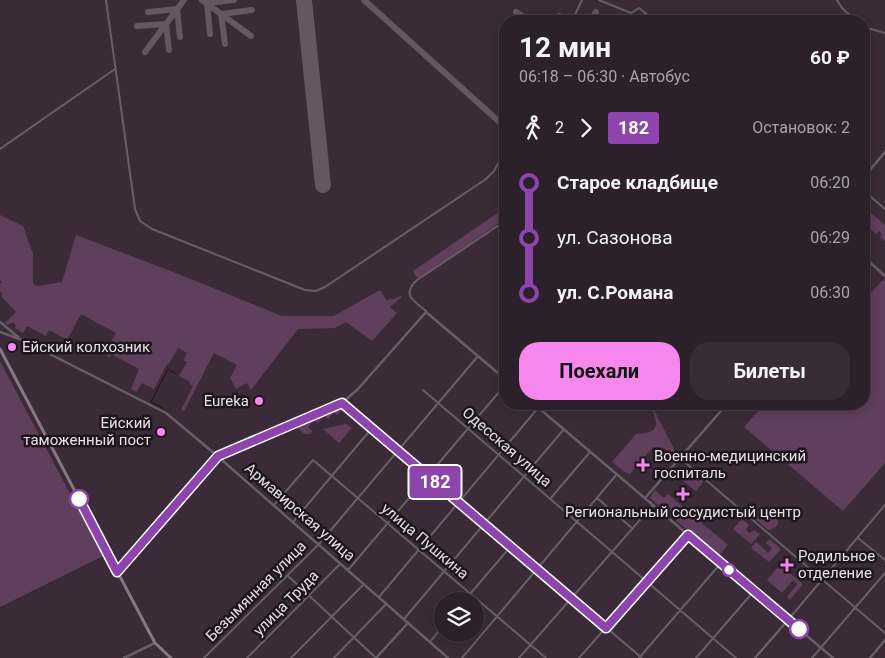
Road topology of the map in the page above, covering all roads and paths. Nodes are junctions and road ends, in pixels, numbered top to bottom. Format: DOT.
graph roads {
  1 [pos="106,0"];
  2 [pos="582,0"];
  3 [pos="600,0"];
  4 [pos="837,0"];
  5 [pos="575,15"];
  6 [pos="647,15"];
  7 [pos="850,15"];
  8 [pos="870,29"];
  9 [pos="885,33"];
  10 [pos="114,69"];
  11 [pos="0,149"];
  12 [pos="885,152"];
  13 [pos="499,162"];
  14 [pos="870,169"];
  15 [pos="870,196"];
  16 [pos="885,209"];
  17 [pos="499,225"];
  18 [pos="870,262"];
  19 [pos="885,276"];
  20 [pos="426,312"];
  21 [pos="0,322"];
  22 [pos="0,332"];
  23 [pos="22,340"];
  24 [pos="0,350"];
  25 [pos="478,356"];
  26 [pos="499,374"];
  27 [pos="423,390"];
  28 [pos="499,392"];
  29 [pos="342,403"];
  30 [pos="438,403"];
  31 [pos="536,410"];
  32 [pos="540,410"];
  33 [pos="722,410"];
  34 [pos="372,428"];
  35 [pos="468,428"];
  36 [pos="564,429"];
  37 [pos="398,450"];
  38 [pos="590,452"];
  39 [pos="499,454"];
  40 [pos="218,456"];
  41 [pos="680,458"];
  42 [pos="617,474"];
  43 [pos="331,476"];
  44 [pos="428,476"];
  45 [pos="524,476"];
  46 [pos="597,498"];
  47 [pos="645,498"];
  48 [pos="358,499"];
  49 [pos="550,499"];
  50 [pos="459,502"];
  51 [pos="274,505"];
  52 [pos="653,505"];
  53 [pos="885,505"];
  54 [pos="293,522"];
  55 [pos="577,522"];
  56 [pos="387,524"];
  57 [pos="485,524"];
  58 [pos="633,529"];
  59 [pos="688,535"];
  60 [pos="858,537"];
  61 [pos="319,544"];
  62 [pos="511,546"];
  63 [pos="418,550"];
  64 [pos="613,552"];
  65 [pos="885,560"];
  66 [pos="721,563"];
  67 [pos="341,564"];
  68 [pos="537,568"];
  69 [pos="348,570"];
  70 [pos="117,572"];
  71 [pos="444,572"];
  72 [pos="885,573"];
  73 [pos="288,576"];
  74 [pos="822,579"];
  75 [pos="647,582"];
  76 [pos="364,584"];
  77 [pos="754,591"];
  78 [pos="468,592"];
  79 [pos="472,592"];
  80 [pos="309,596"];
  81 [pos="378,597"];
  82 [pos="572,598"];
  83 [pos="386,604"];
  84 [pos="484,605"];
  85 [pos="856,608"];
  86 [pos="680,610"];
  87 [pos="497,616"];
  88 [pos="332,617"];
  89 [pos="404,619"];
  90 [pos="788,620"];
  91 [pos="408,623"];
  92 [pos="606,628"];
  93 [pos="885,632"];
  94 [pos="434,637"];
  95 [pos="354,638"];
  96 [pos="713,639"];
  97 [pos="885,640"];
  98 [pos="430,642"];
  99 [pos="155,643"];
  100 [pos="531,645"];
  101 [pos="821,648"];
  102 [pos="640,657"];
  103 [pos="124,658"];
  104 [pos="171,658"];
  105 [pos="204,658"];
  106 [pos="247,658"];
  107 [pos="291,658"];
  108 [pos="334,658"];
  109 [pos="376,658"];
  110 [pos="448,658"];
  111 [pos="462,658"];
  112 [pos="520,658"];
  113 [pos="546,658"];
  114 [pos="579,658"];
  115 [pos="696,658"];
  116 [pos="736,658"];
  117 [pos="755,658"];
  118 [pos="812,658"];
  119 [pos="833,658"];
  120 [pos="870,658"];
  1 -- 10 [label="street"];
  2 -- 5 [label="street"];
  3 -- 6 [label="street"];
  4 -- 7 [label="street"];
  8 -- 9 [label="street"];
  10 -- 11 [label="street"];
  10 -- 13 [label="street"];
  12 -- 14 [label="street"];
  15 -- 16 [label="street"];
  17 -- 20 [label="street"];
  18 -- 19 [label="street"];
  20 -- 25 [label="street"];
  20 -- 29 [label="street"];
  21 -- 23 [label="street, Армавирская улица"];
  22 -- 23 [label="street, Армавирская улица"];
  23 -- 40 [label="street, Армавирская улица"];
  24 -- 70 [label="main road"];
  25 -- 26 [label="street"];
  25 -- 30 [label="street, Безымянная улица"];
  27 -- 30 [label="street, Одесская улица"];
  28 -- 35 [label="street"];
  29 -- 34 [label="street"];
  29 -- 40 [label="street"];
  30 -- 35 [label="street, Одесская улица"];
  30 -- 37 [label="street, Безымянная улица"];
  31 -- 39 [label="street"];
  32 -- 36 [label="street"];
  33 -- 41 [label="street"];
  34 -- 37 [label="street"];
  34 -- 43 [label="street"];
  35 -- 39 [label="street, Одесская улица"];
  35 -- 44 [label="street"];
  36 -- 38 [label="street"];
  36 -- 45 [label="street"];
  37 -- 44 [label="street"];
  37 -- 48 [label="street, Безымянная улица"];
  38 -- 42 [label="street"];
  38 -- 49 [label="street"];
  39 -- 45 [label="street, Одесская улица"];
  39 -- 50 [label="street"];
  40 -- 51 [label="street, Армавирская улица"];
  40 -- 70 [label="street"];
  41 -- 47 [label="street"];
  41 -- 74 [label="street"];
  42 -- 46 [label="street"];
  42 -- 47 [label="street"];
  43 -- 48 [label="street, улица Пушкина"];
  43 -- 51 [label="street, улица Пушкина"];
  43 -- 54 [label="street"];
  44 -- 50 [label="street"];
  44 -- 56 [label="street"];
  45 -- 49 [label="street, Одесская улица"];
  45 -- 57 [label="street"];
  46 -- 55 [label="street"];
  46 -- 58 [label="street"];
  47 -- 52 [label="street"];
  48 -- 56 [label="street, улица Пушкина"];
  48 -- 61 [label="street, Безымянная улица"];
  49 -- 55 [label="street, Одесская улица"];
  50 -- 57 [label="street"];
  50 -- 63 [label="street"];
  51 -- 54 [label="street, Армавирская улица"];
  52 -- 58 [label="street"];
  52 -- 59 [label="street"];
  53 -- 60 [label="street"];
  54 -- 61 [label="street, Армавирская улица"];
  55 -- 64 [label="street, Одесская улица"];
  55 -- 68 [label="street"];
  56 -- 63 [label="street, улица Пушкина"];
  56 -- 69 [label="street"];
  57 -- 62 [label="street"];
  57 -- 71 [label="street"];
  58 -- 64 [label="street"];
  59 -- 66 [label="street"];
  59 -- 75 [label="street"];
  60 -- 65 [label="street"];
  60 -- 74 [label="street"];
  61 -- 67 [label="street, Армавирская улица"];
  61 -- 73 [label="street, Безымянная улица"];
  62 -- 68 [label="street"];
  62 -- 79 [label="street"];
  63 -- 71 [label="street, улица Пушкина"];
  63 -- 81 [label="street"];
  64 -- 75 [label="street, Одесская улица"];
  64 -- 82 [label="street"];
  66 -- 77 [label="street"];
  66 -- 86 [label="street"];
  67 -- 69 [label="street, Армавирская улица"];
  67 -- 80 [label="street, улица Труда"];
  68 -- 82 [label="street"];
  68 -- 87 [label="street"];
  69 -- 76 [label="street, Армавирская улица"];
  70 -- 99 [label="main road"];
  71 -- 78 [label="street, улица Пушкина"];
  71 -- 89 [label="street"];
  72 -- 85 [label="street"];
  73 -- 80 [label="street"];
  73 -- 105 [label="street, Безымянная улица"];
  74 -- 85 [label="street"];
  74 -- 90 [label="street"];
  75 -- 86 [label="street, Одесская улица"];
  75 -- 92 [label="street"];
  76 -- 81 [label="street, Армавирская улица"];
  76 -- 88 [label="street"];
  77 -- 90 [label="street"];
  77 -- 96 [label="street"];
  80 -- 88 [label="street"];
  80 -- 106 [label="street, улица Труда"];
  81 -- 83 [label="street, Армавирская улица"];
  82 -- 92 [label="street"];
  82 -- 100 [label="street"];
  83 -- 89 [label="street, Армавирская улица"];
  83 -- 95 [label="street"];
  84 -- 87 [label="street, улица Пушкина"];
  85 -- 93 [label="street"];
  85 -- 101 [label="street"];
  86 -- 96 [label="street, Одесская улица"];
  86 -- 102 [label="street"];
  87 -- 100 [label="street, улица Пушкина"];
  87 -- 111 [label="street"];
  88 -- 95 [label="street"];
  88 -- 107 [label="street"];
  89 -- 91 [label="street, Армавирская улица"];
  90 -- 101 [label="street"];
  90 -- 117 [label="street"];
  91 -- 98 [label="street, Армавирская улица"];
  91 -- 109 [label="street"];
  92 -- 102 [label="street"];
  92 -- 114 [label="street"];
  94 -- 98 [label="street"];
  95 -- 108 [label="street"];
  95 -- 109 [label="street"];
  96 -- 115 [label="street"];
  96 -- 116 [label="street, Одесская улица"];
  97 -- 120 [label="street"];
  98 -- 110 [label="street, Армавирская улица"];
  99 -- 103 [label="street"];
  99 -- 104 [label="main road"];
  100 -- 112 [label="street"];
  100 -- 113 [label="street, улица Пушкина"];
  101 -- 118 [label="street"];
  101 -- 119 [label="street"];
}
